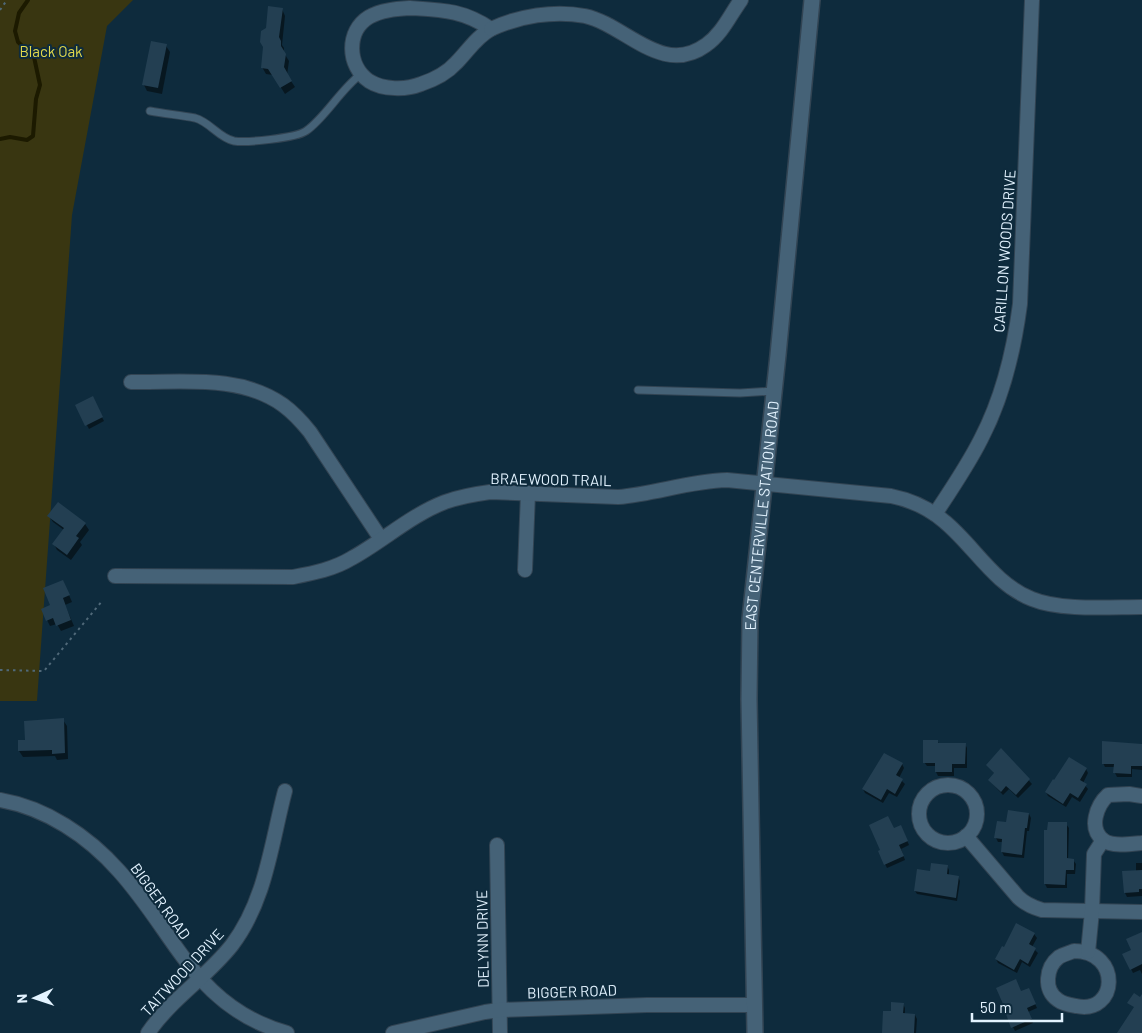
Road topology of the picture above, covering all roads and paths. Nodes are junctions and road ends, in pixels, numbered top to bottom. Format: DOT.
graph roads {
  1 [pos="7,0"];
  2 [pos="741,0"];
  3 [pos="812,0"];
  4 [pos="1032,0"];
  5 [pos="0,10"];
  6 [pos="491,28"];
  7 [pos="361,74"];
  8 [pos="150,111"];
  9 [pos="131,382"];
  10 [pos="638,390"];
  11 [pos="774,391"];
  12 [pos="764,484"];
  13 [pos="528,493"];
  14 [pos="935,514"];
  15 [pos="381,540"];
  16 [pos="525,570"];
  17 [pos="115,576"];
  18 [pos="103,600"];
  19 [pos="1142,607"];
  20 [pos="0,670"];
  21 [pos="285,791"];
  22 [pos="1142,796"];
  23 [pos="0,800"];
  24 [pos="966,836"];
  25 [pos="1103,840"];
  26 [pos="1142,843"];
  27 [pos="497,845"];
  28 [pos="1092,911"];
  29 [pos="1142,912"];
  30 [pos="1088,952"];
  31 [pos="200,979"];
  32 [pos="754,1005"];
  33 [pos="499,1010"];
  34 [pos="148,1033"];
  35 [pos="287,1033"];
  36 [pos="393,1033"];
  37 [pos="500,1033"];
  38 [pos="755,1033"];
  1 -- 5 [label="path"];
  2 -- 6 [label="street"];
  3 -- 11 [label="street, EAST CENTERVILLE STATION ROAD"];
  4 -- 14 [label="street, CARILLON WOODS DRIVE"];
  6 -- 7 [label="street"];
  6 -- 7 [label="street"];
  7 -- 8 [label="lane"];
  9 -- 15 [label="street"];
  10 -- 11 [label="lane"];
  11 -- 12 [label="street, EAST CENTERVILLE STATION ROAD"];
  12 -- 13 [label="street, BRAEWOOD TRAIL"];
  12 -- 14 [label="street, BRAEWOOD TRAIL"];
  12 -- 32 [label="street, EAST CENTERVILLE STATION ROAD"];
  13 -- 15 [label="street, BRAEWOOD TRAIL"];
  13 -- 16 [label="street"];
  14 -- 19 [label="street, BRAEWOOD TRAIL"];
  15 -- 17 [label="street, BRAEWOOD TRAIL"];
  18 -- 20 [label="path"];
  21 -- 31 [label="street, TAITWOOD DRIVE"];
  22 -- 25 [label="street"];
  23 -- 31 [label="street, BIGGER ROAD"];
  24 -- 24 [label="street"];
  24 -- 28 [label="street"];
  25 -- 26 [label="street"];
  25 -- 28 [label="street"];
  27 -- 33 [label="street, DELYNN DRIVE"];
  28 -- 29 [label="street"];
  28 -- 30 [label="street"];
  30 -- 30 [label="street"];
  31 -- 34 [label="street, TAITWOOD DRIVE"];
  31 -- 35 [label="street, BIGGER ROAD"];
  32 -- 33 [label="street, BIGGER ROAD"];
  32 -- 38 [label="street, EAST CENTERVILLE STATION ROAD"];
  33 -- 36 [label="street, BIGGER ROAD"];
  33 -- 37 [label="street, DELYNN DRIVE"];
}
